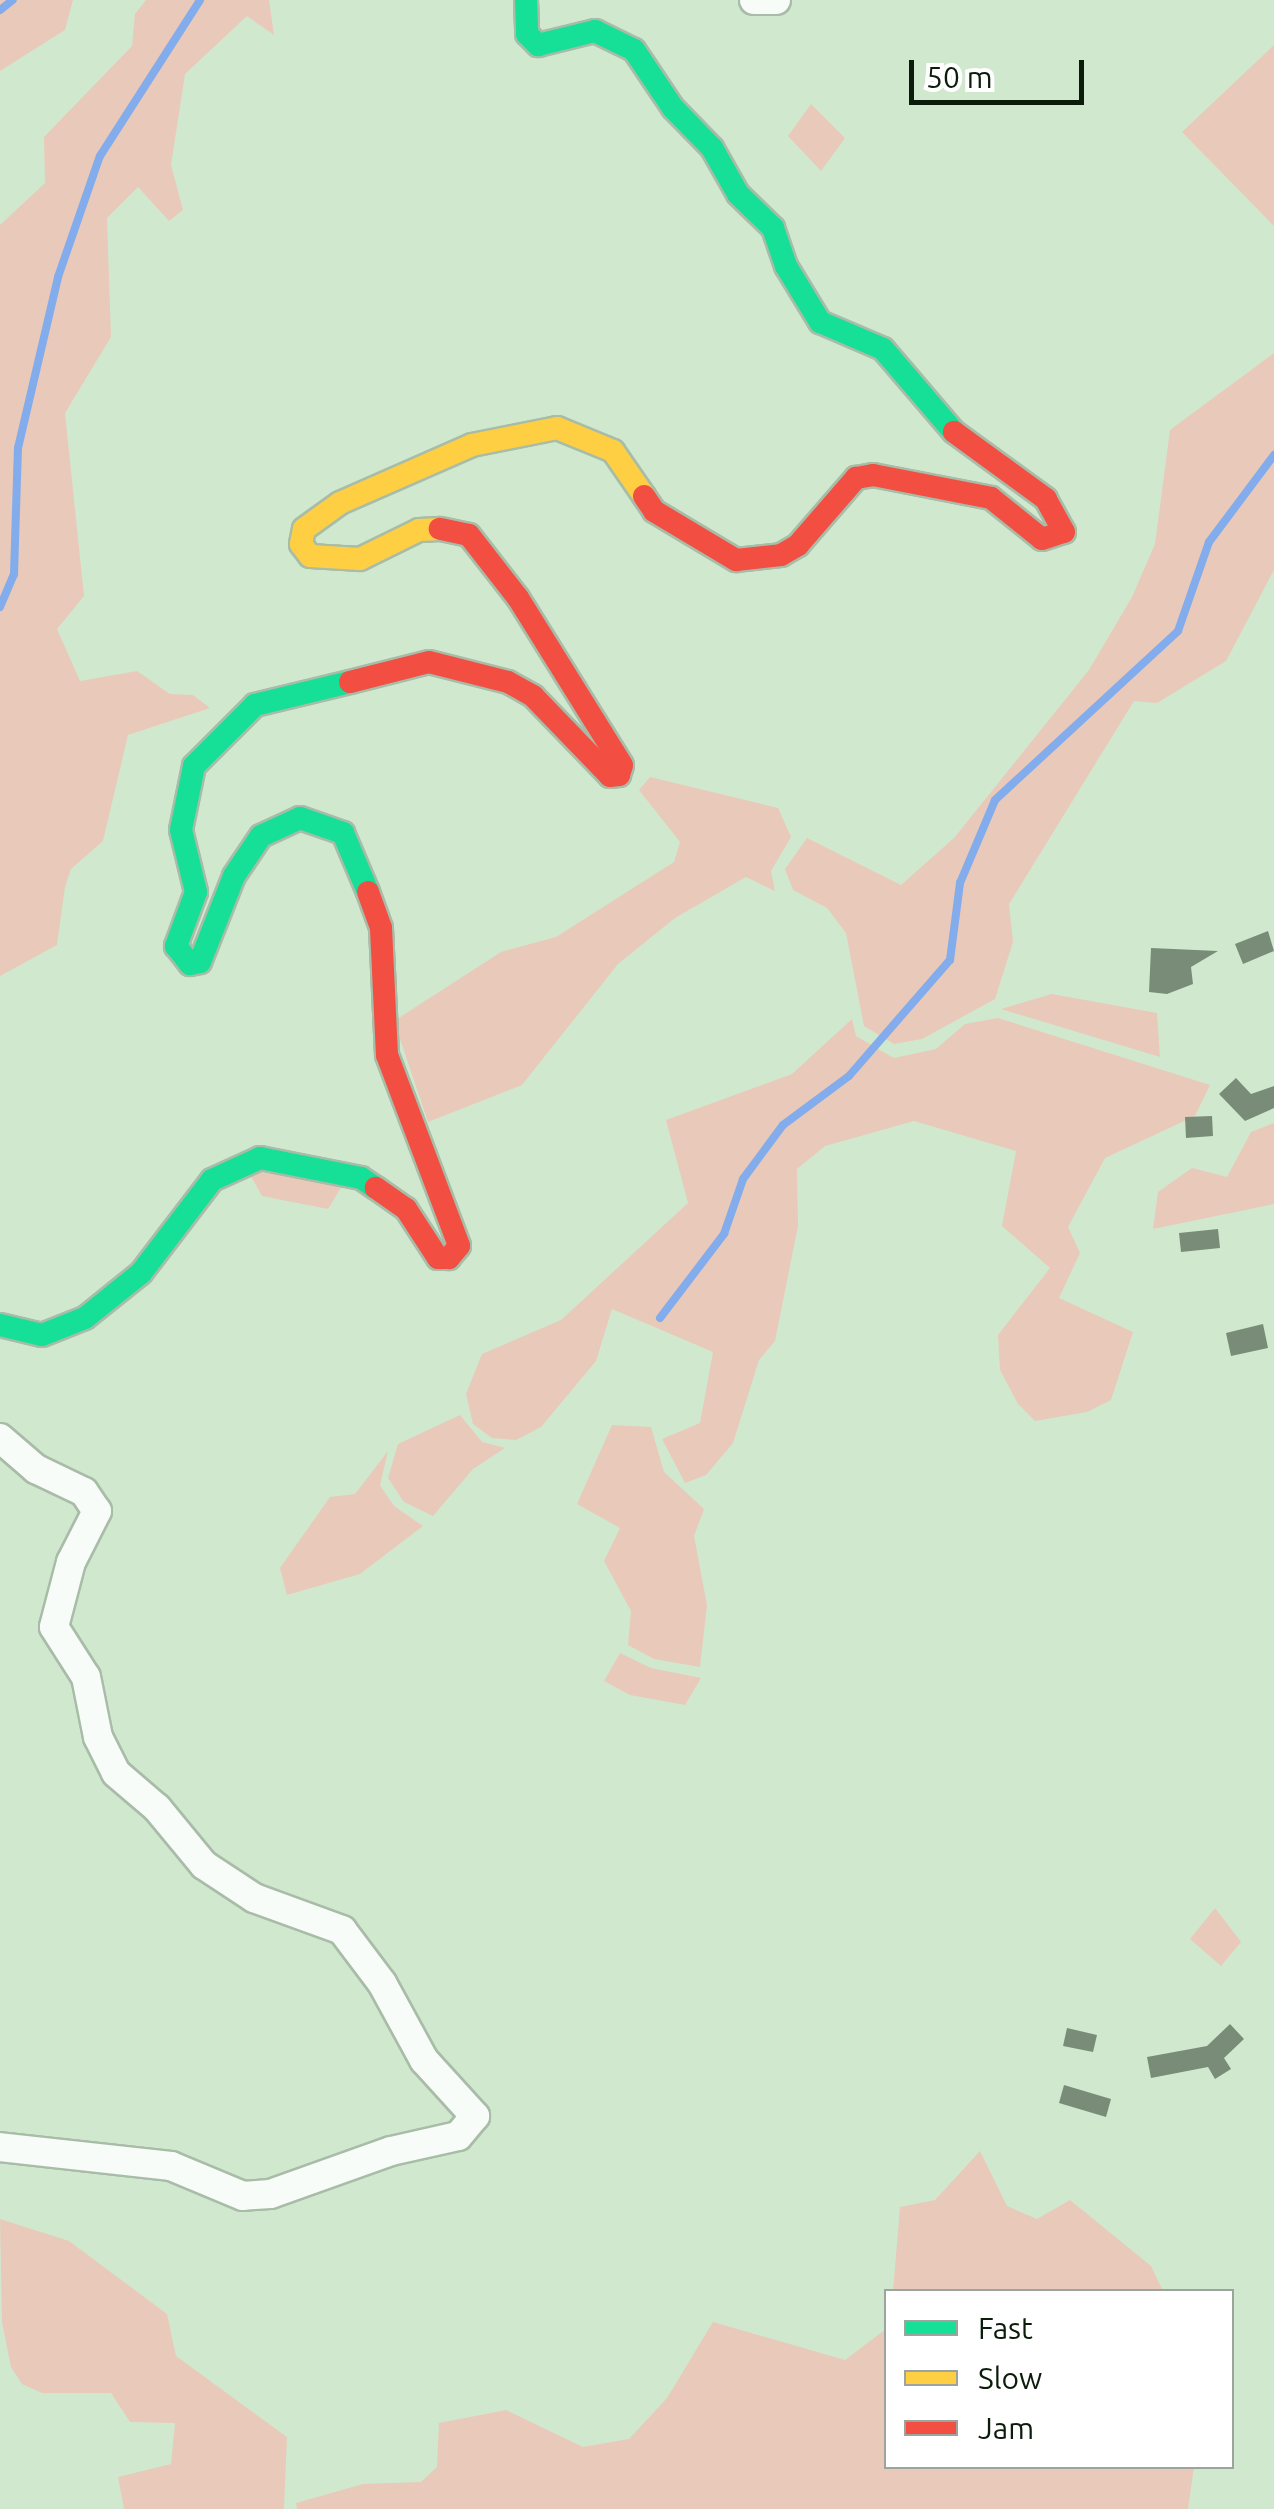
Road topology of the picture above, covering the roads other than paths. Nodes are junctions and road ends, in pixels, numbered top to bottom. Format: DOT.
graph roads {
  1 [pos="526,0"];
  2 [pos="754,0"];
  3 [pos="776,0"];
  4 [pos="0,1325"];
  5 [pos="0,1438"];
  6 [pos="0,2147"];
  1 -- 4 [label="street"];
  2 -- 3 [label="street"];
  5 -- 6 [label="street"];
}
